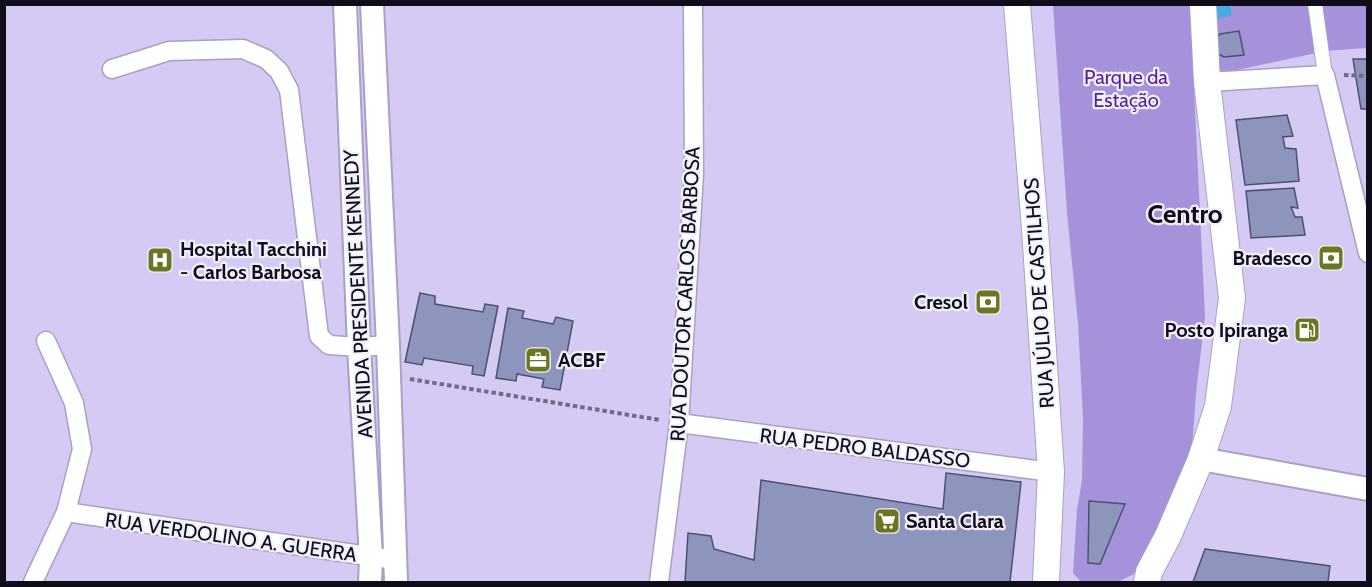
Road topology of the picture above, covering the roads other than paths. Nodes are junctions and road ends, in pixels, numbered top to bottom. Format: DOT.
graph roads {
  1 [pos="345,4"];
  2 [pos="372,4"];
  3 [pos="693,4"];
  4 [pos="1017,4"];
  5 [pos="1203,4"];
  6 [pos="1315,4"];
  7 [pos="112,69"];
  8 [pos="1325,75"];
  9 [pos="1207,82"];
  10 [pos="1368,252"];
  11 [pos="46,341"];
  12 [pos="388,345"];
  13 [pos="359,346"];
  14 [pos="679,423"];
  15 [pos="1201,459"];
  16 [pos="1051,472"];
  17 [pos="1368,489"];
  18 [pos="66,512"];
  19 [pos="371,558"];
  20 [pos="396,560"];
  21 [pos="1051,579"];
  22 [pos="1145,579"];
  23 [pos="33,582"];
  24 [pos="370,582"];
  25 [pos="396,582"];
  26 [pos="659,582"];
  1 -- 13 [label="street, AVENIDA PRESIDENTE KENNEDY"];
  2 -- 12 [label="street, AVENIDA PRESIDENTE KENNEDY"];
  3 -- 14 [label="street, RUA DOUTOR CARLOS BARBOSA"];
  4 -- 16 [label="main road, RUA JÚLIO DE CASTILHOS"];
  5 -- 9 [label="main road"];
  6 -- 8 [label="street"];
  7 -- 13 [label="street"];
  8 -- 9 [label="street"];
  8 -- 10 [label="street"];
  9 -- 15 [label="main road"];
  11 -- 18 [label="street"];
  12 -- 13 [label="street"];
  12 -- 20 [label="street, AVENIDA PRESIDENTE KENNEDY"];
  13 -- 19 [label="street, AVENIDA PRESIDENTE KENNEDY"];
  14 -- 16 [label="street, RUA PEDRO BALDASSO"];
  14 -- 26 [label="street, RUA DOUTOR CARLOS BARBOSA"];
  15 -- 17 [label="street"];
  15 -- 22 [label="main road"];
  16 -- 21 [label="main road, RUA JÚLIO DE CASTILHOS"];
  18 -- 19 [label="street, RUA VERDOLINO A. GUERRA"];
  18 -- 23 [label="street"];
  19 -- 20 [label="street, RUA VERDOLINO A. GUERRA"];
  19 -- 24 [label="street, AVENIDA PRESIDENTE KENNEDY"];
  20 -- 25 [label="street, AVENIDA PRESIDENTE KENNEDY"];
}
